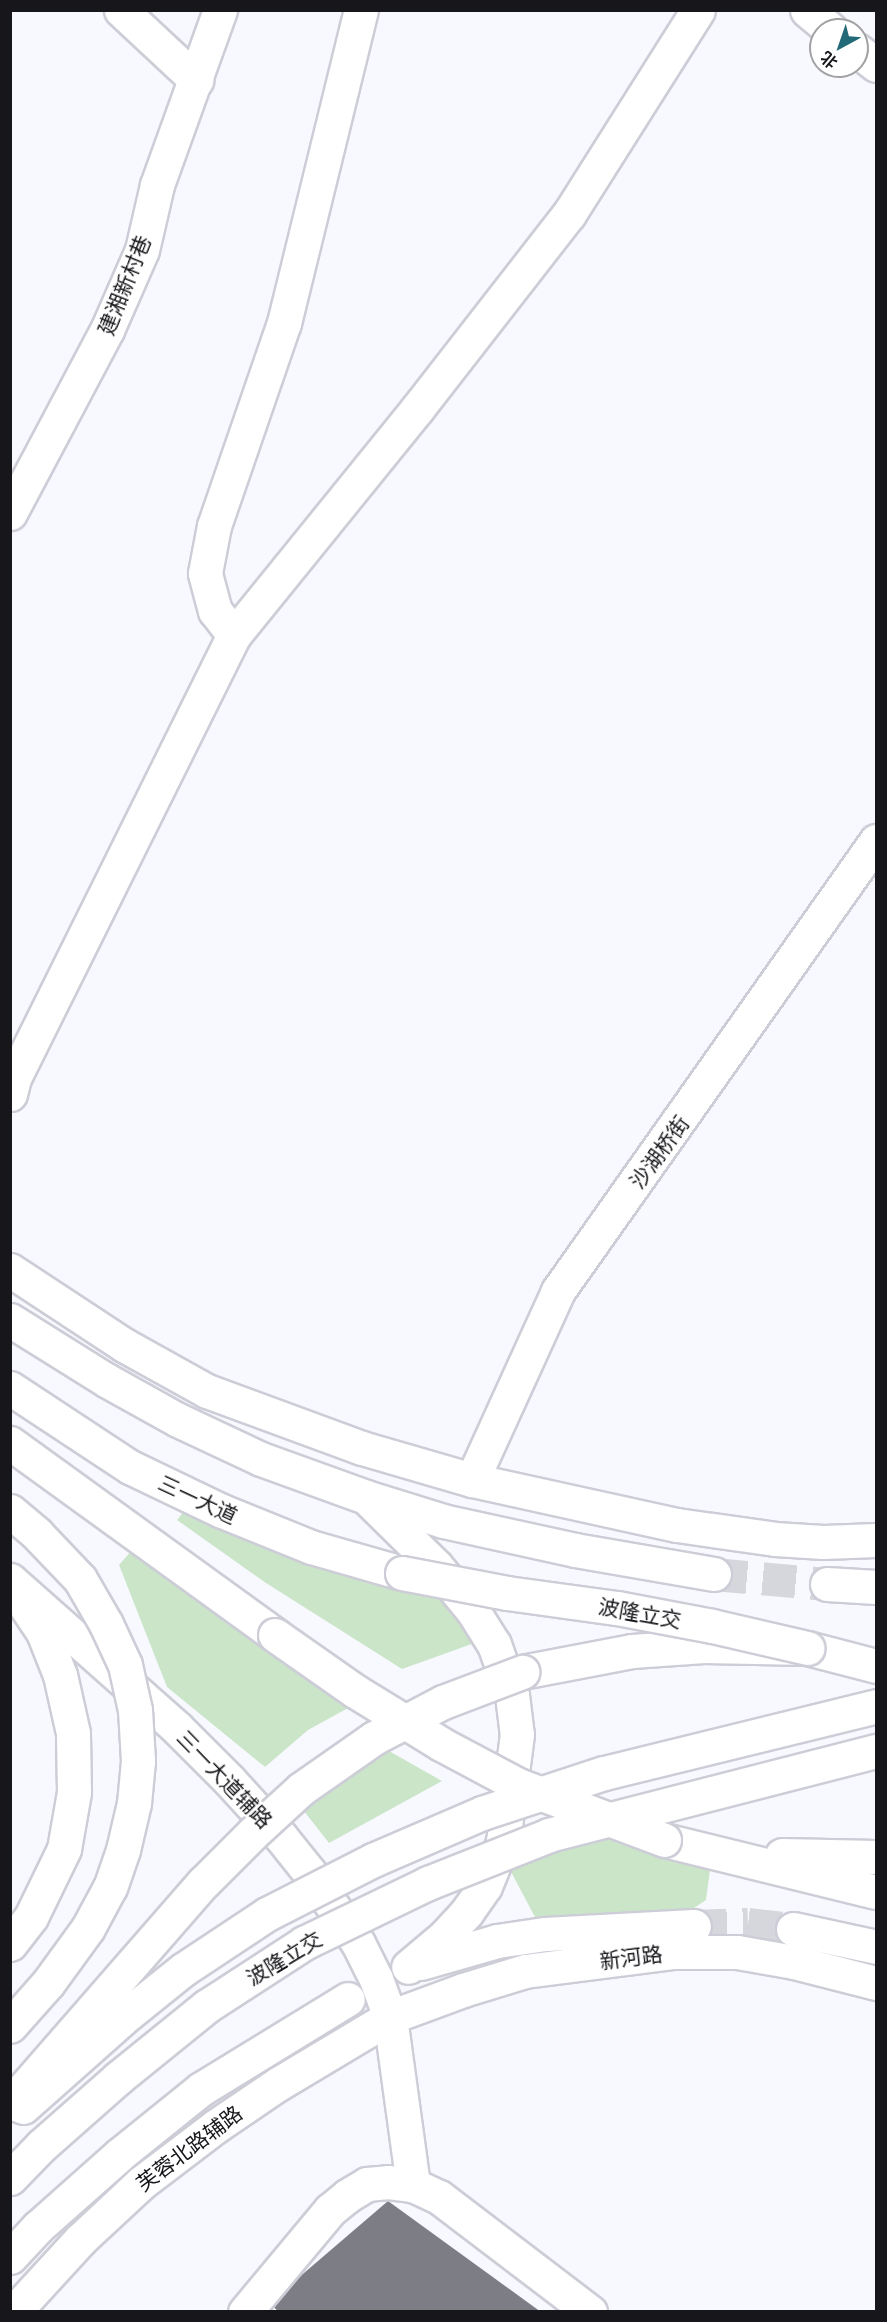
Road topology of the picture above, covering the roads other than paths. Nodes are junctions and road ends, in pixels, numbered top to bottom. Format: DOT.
graph roads {
  1 [pos="121,10"];
  2 [pos="220,10"];
  3 [pos="362,10"];
  4 [pos="698,10"];
  5 [pos="196,80"];
  6 [pos="10,513"];
  7 [pos="234,635"];
  8 [pos="876,841"];
  9 [pos="10,1094"];
  10 [pos="10,1270"];
  11 [pos="10,1320"];
  12 [pos="10,1388"];
  13 [pos="10,1443"];
  14 [pos="472,1480"];
  15 [pos="366,1497"];
  16 [pos="10,1511"];
  17 [pos="876,1540"];
  18 [pos="402,1573"];
  19 [pos="714,1574"];
  20 [pos="10,1580"];
  21 [pos="827,1584"];
  22 [pos="10,1587"];
  23 [pos="876,1587"];
  24 [pos="807,1648"];
  25 [pos="876,1666"];
  26 [pos="876,1706"];
  27 [pos="876,1751"];
  28 [pos="664,1840"];
  29 [pos="876,1857"];
  30 [pos="876,1892"];
  31 [pos="694,1926"];
  32 [pos="794,1929"];
  33 [pos="10,1944"];
  34 [pos="876,1947"];
  35 [pos="876,1983"];
  36 [pos="348,1999"];
  37 [pos="390,2017"];
  38 [pos="10,2026"];
  39 [pos="10,2104"];
  40 [pos="10,2118"];
  41 [pos="10,2178"];
  42 [pos="413,2186"];
  43 [pos="10,2257"];
  44 [pos="14,2312"];
  45 [pos="245,2312"];
  46 [pos="590,2312"];
  1 -- 5 [label="main road"];
  2 -- 5 [label="main road, 建湘新村巷"];
  3 -- 7 [label="main road"];
  4 -- 7 [label="main road"];
  5 -- 6 [label="main road, 建湘新村巷"];
  7 -- 9 [label="main road"];
  8 -- 14 [label="main road, 沙湖桥街"];
  10 -- 14 [label="main road"];
  11 -- 15 [label="main road"];
  12 -- 18 [label="main road, 三一大道"];
  13 -- 28 [label="main road, bridge"];
  14 -- 17 [label="main road"];
  15 -- 19 [label="main road"];
  15 -- 31 [label="main road"];
  16 -- 38 [label="main road, bridge"];
  18 -- 24 [label="main road, 波隆立交, bridge"];
  20 -- 37 [label="main road, 三一大道辅路"];
  21 -- 23 [label="main road"];
  22 -- 33 [label="main road"];
  24 -- 25 [label="main road, 波隆立交"];
  24 -- 39 [label="main road, bridge"];
  26 -- 40 [label="main road, 波隆立交, bridge"];
  27 -- 41 [label="main road, 波隆立交, bridge"];
  28 -- 29 [label="main road"];
  28 -- 30 [label="main road"];
  32 -- 34 [label="main road"];
  35 -- 37 [label="main road, 新河路"];
  36 -- 43 [label="main road"];
  37 -- 42 [label="main road, 三一大道辅路"];
  37 -- 44 [label="main road, 芙蓉北路辅路"];
  42 -- 45 [label="main road"];
  42 -- 46 [label="main road"];
}
